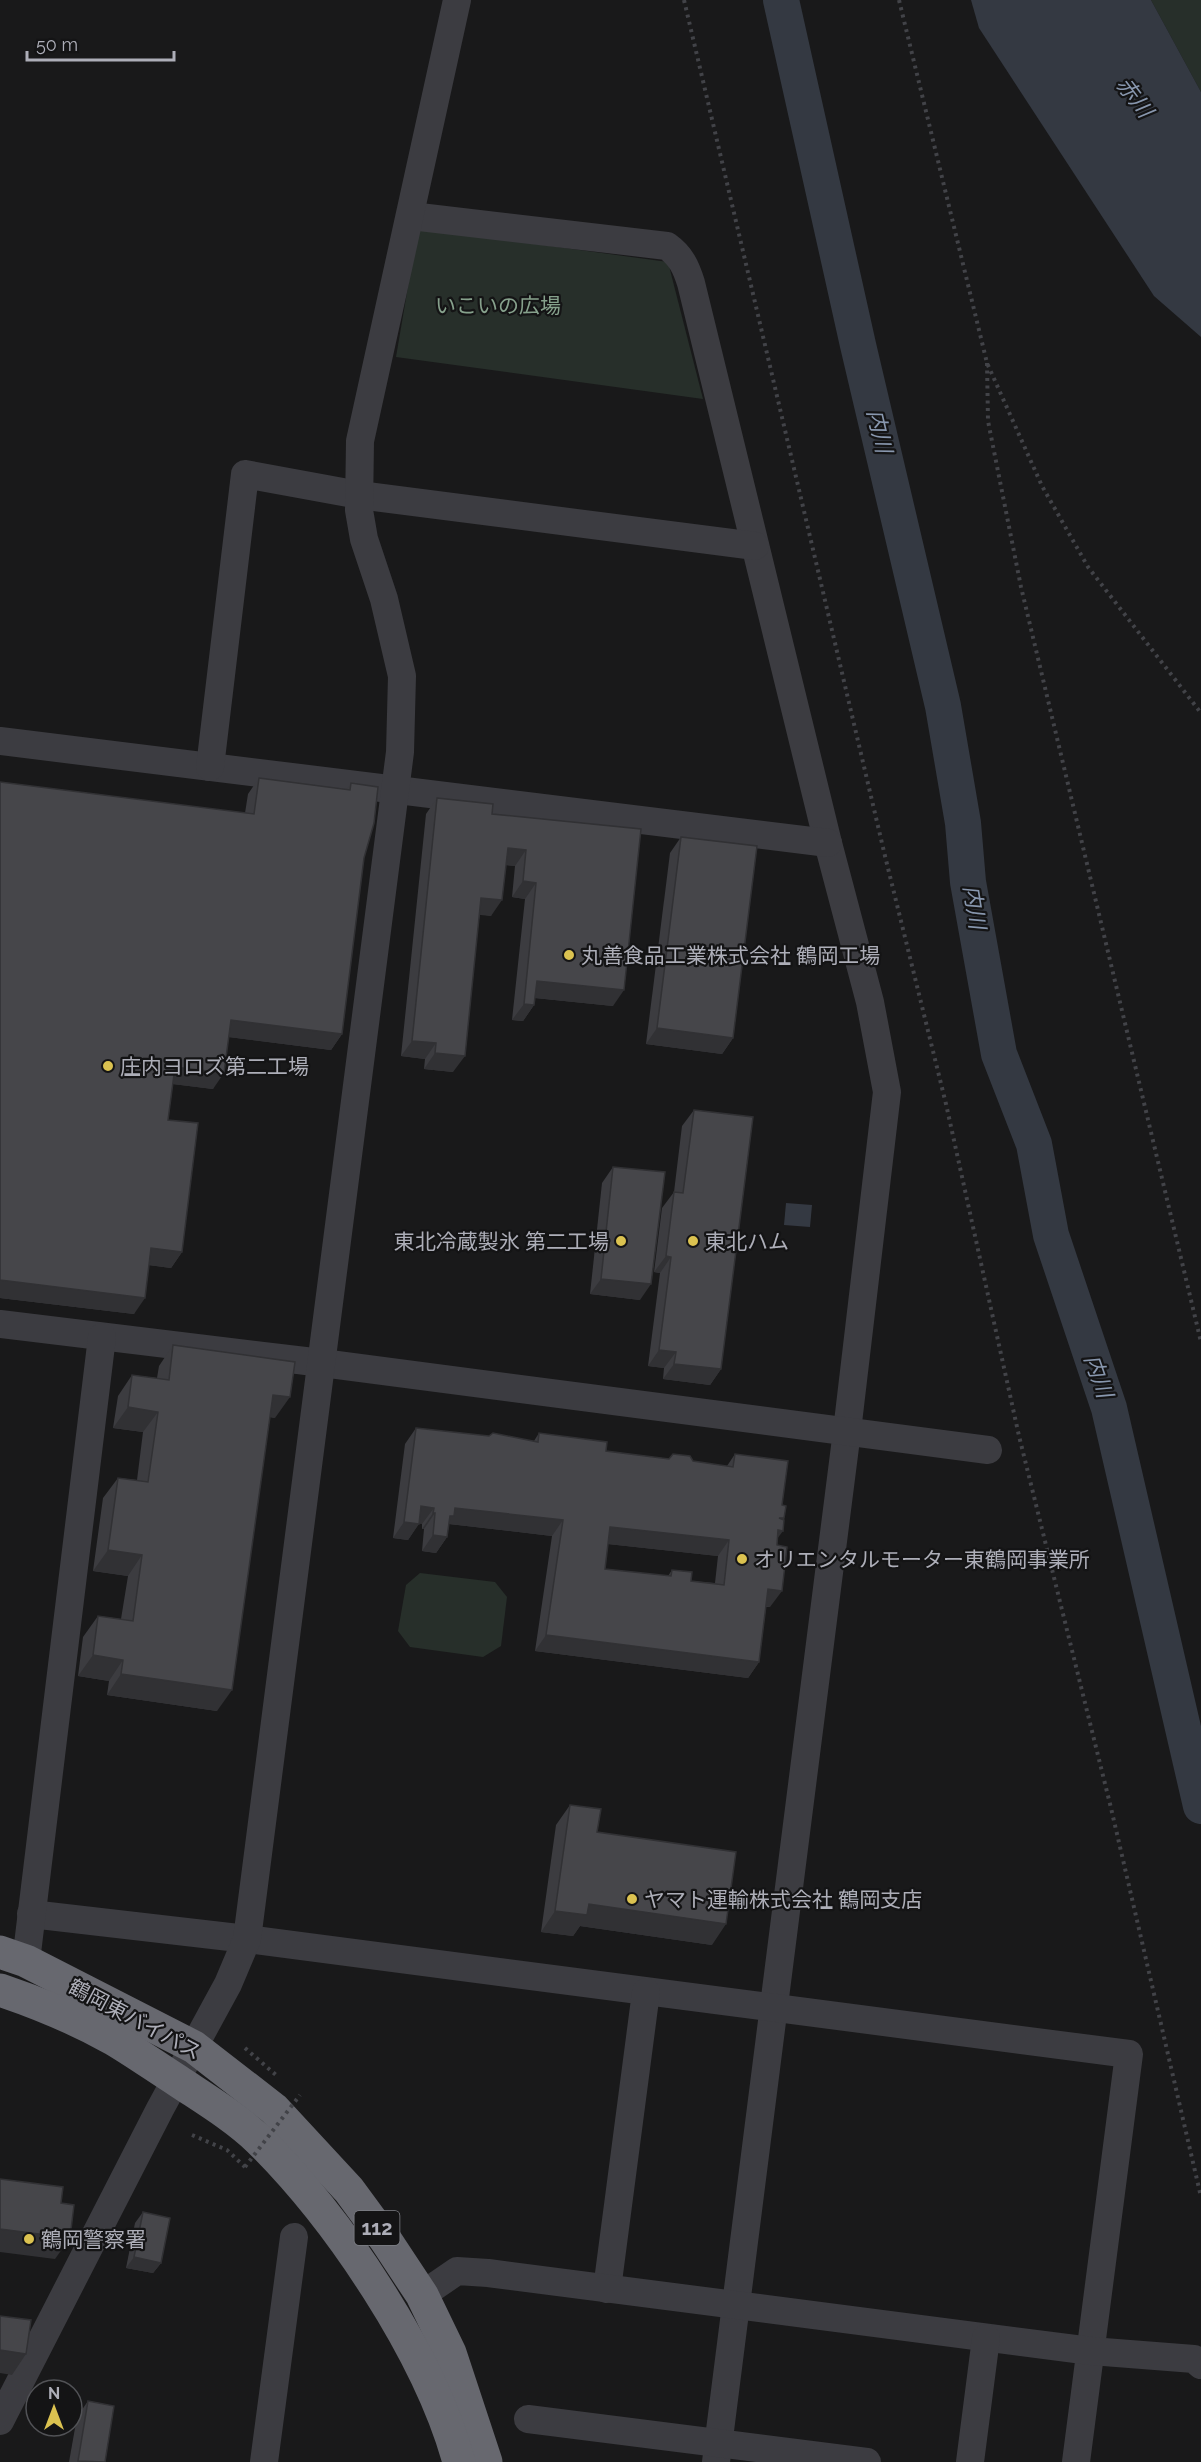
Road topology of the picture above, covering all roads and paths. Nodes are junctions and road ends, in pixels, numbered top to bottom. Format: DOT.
graph roads {
  1 [pos="457,0"];
  2 [pos="684,0"];
  3 [pos="899,0"];
  4 [pos="411,216"];
  5 [pos="987,363"];
  6 [pos="359,495"];
  7 [pos="755,546"];
  8 [pos="1201,714"];
  9 [pos="0,741"];
  10 [pos="210,767"];
  11 [pos="395,790"];
  12 [pos="828,843"];
  13 [pos="0,1324"];
  14 [pos="102,1337"];
  15 [pos="1201,1342"];
  16 [pos="322,1363"];
  17 [pos="847,1431"];
  18 [pos="988,1450"];
  19 [pos="31,1914"];
  20 [pos="247,1939"];
  21 [pos="13,1956"];
  22 [pos="0,1990"];
  23 [pos="646,1992"];
  24 [pos="774,2009"];
  25 [pos="194,2047"];
  26 [pos="245,2048"];
  27 [pos="175,2080"];
  28 [pos="284,2082"];
  29 [pos="292,2088"];
  30 [pos="192,2135"];
  31 [pos="1201,2197"];
  32 [pos="294,2237"];
  33 [pos="607,2289"];
  34 [pos="422,2295"];
  35 [pos="736,2306"];
  36 [pos="986,2337"];
  37 [pos="1090,2351"];
  38 [pos="1201,2365"];
  39 [pos="528,2419"];
  40 [pos="0,2421"];
  41 [pos="717,2453"];
  42 [pos="264,2462"];
  43 [pos="459,2462"];
  44 [pos="486,2462"];
  45 [pos="867,2462"];
  46 [pos="970,2462"];
  47 [pos="1076,2462"];
  1 -- 4 [label="street"];
  2 -- 31 [label="path"];
  3 -- 5 [label="path"];
  4 -- 6 [label="street"];
  4 -- 7 [label="street"];
  5 -- 8 [label="path"];
  5 -- 15 [label="path"];
  6 -- 7 [label="street"];
  6 -- 10 [label="street"];
  6 -- 11 [label="street"];
  7 -- 12 [label="street"];
  9 -- 10 [label="street"];
  10 -- 11 [label="street"];
  11 -- 12 [label="street"];
  11 -- 16 [label="street"];
  12 -- 17 [label="street"];
  13 -- 14 [label="street"];
  14 -- 16 [label="street"];
  14 -- 19 [label="street"];
  16 -- 17 [label="street"];
  16 -- 20 [label="street"];
  17 -- 18 [label="street"];
  17 -- 24 [label="street"];
  19 -- 20 [label="street"];
  19 -- 21 [label="street"];
  20 -- 23 [label="street"];
  20 -- 25 [label="street"];
  21 -- 25 [label="highway, 鶴岡東バイパス / 112"];
  22 -- 27 [label="highway, 鶴岡東バイパス / 112"];
  23 -- 24 [label="street"];
  23 -- 33 [label="street"];
  24 -- 35 [label="street"];
  24 -- 37 [label="street"];
  25 -- 27 [label="street"];
  25 -- 34 [label="highway, 鶴岡東バイパス / 112"];
  26 -- 28 [label="path"];
  27 -- 40 [label="street"];
  27 -- 43 [label="highway, 鶴岡東バイパス / 112"];
  29 -- 30 [label="path, bridge"];
  32 -- 42 [label="street"];
  33 -- 34 [label="street"];
  33 -- 35 [label="street"];
  34 -- 44 [label="highway, 鶴岡東バイパス / 112"];
  35 -- 36 [label="street"];
  35 -- 41 [label="street"];
  36 -- 37 [label="street"];
  36 -- 46 [label="street"];
  37 -- 38 [label="street"];
  37 -- 47 [label="street"];
  39 -- 41 [label="street"];
  41 -- 45 [label="street"];
}
